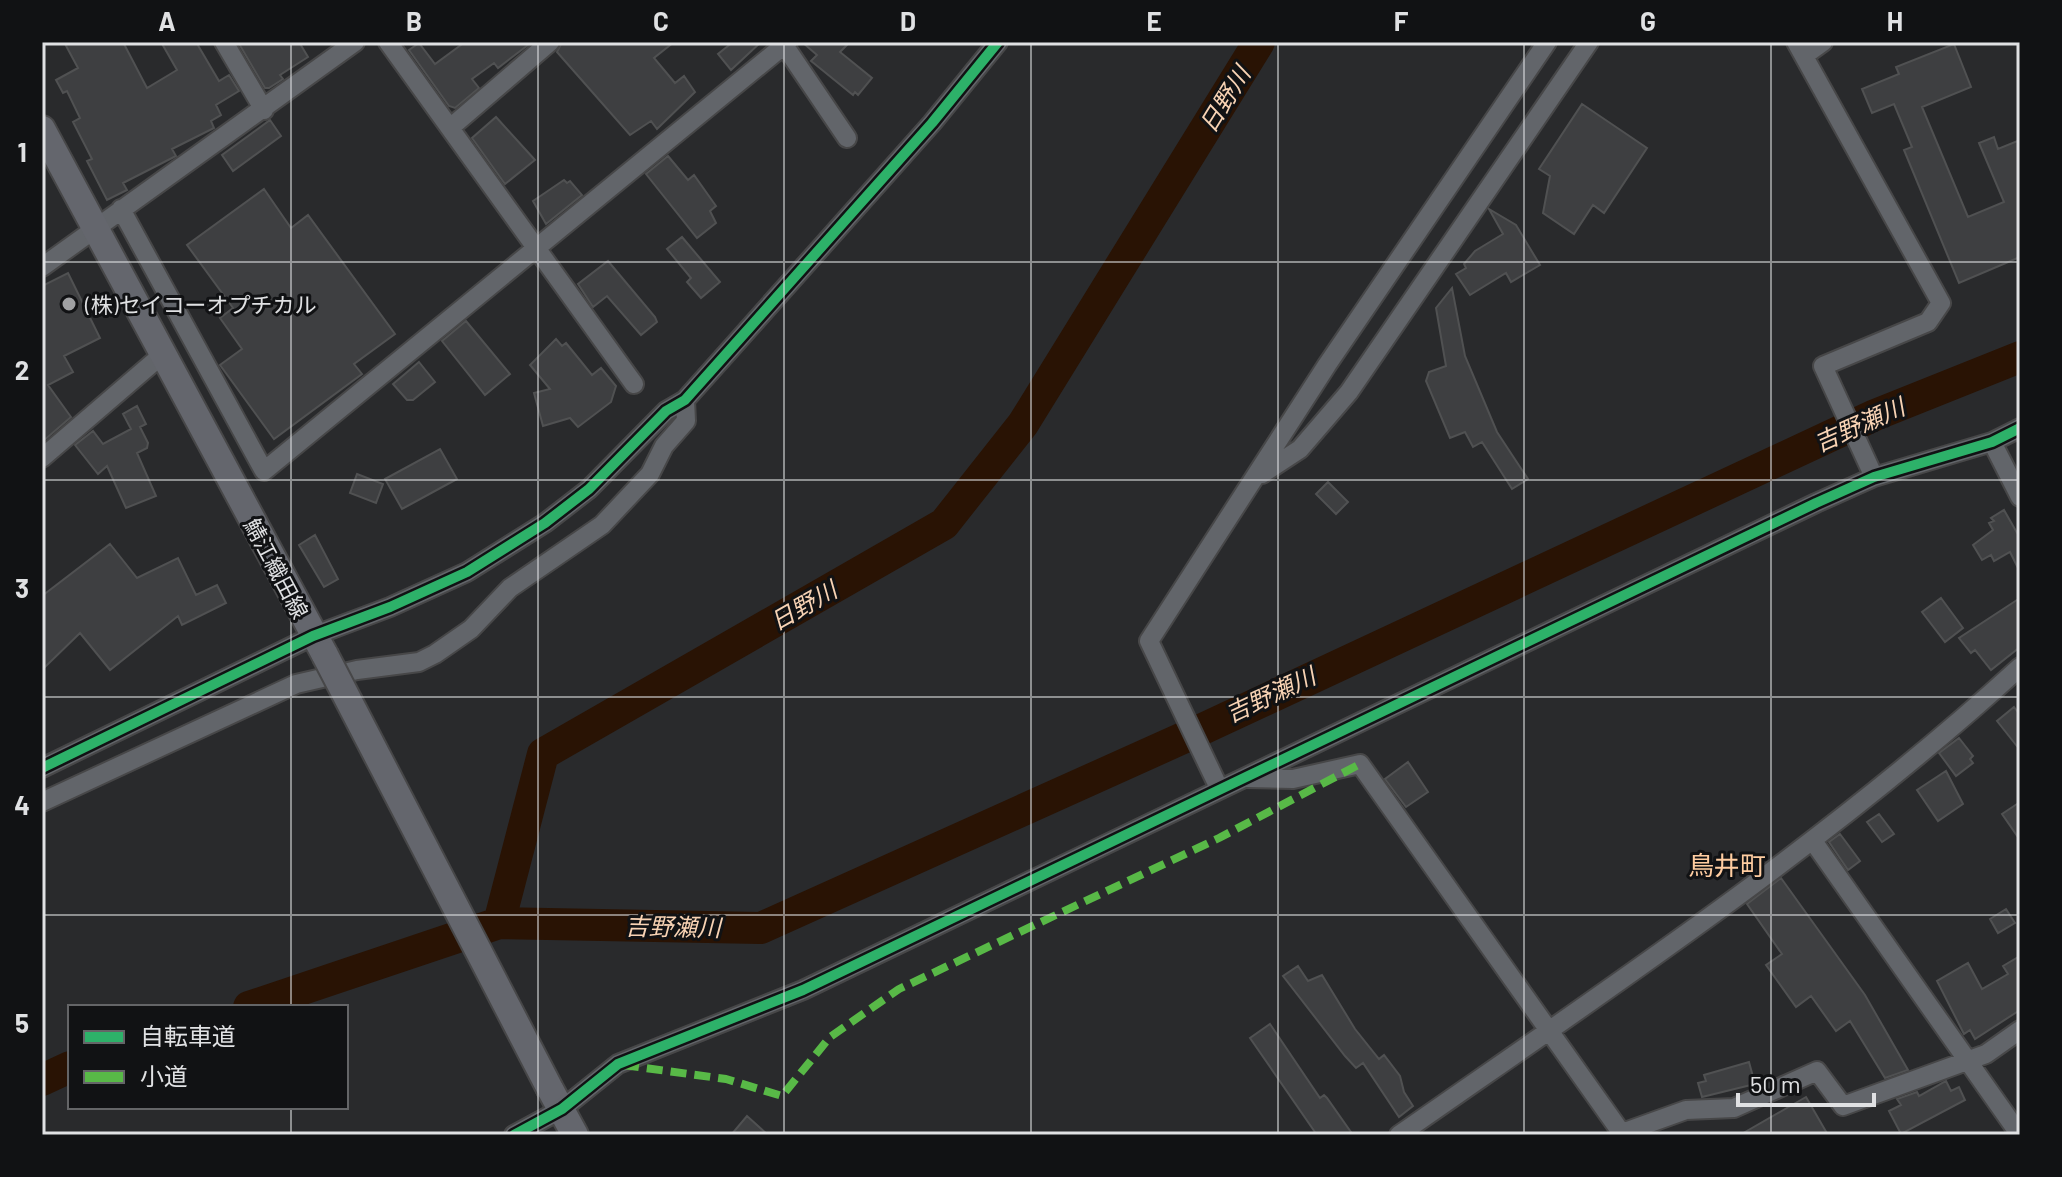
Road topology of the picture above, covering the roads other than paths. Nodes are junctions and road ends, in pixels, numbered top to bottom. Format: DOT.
graph roads {
  1 [pos="224,42"];
  2 [pos="355,42"];
  3 [pos="388,42"];
  4 [pos="550,42"];
  5 [pos="998,42"];
  6 [pos="1547,42"];
  7 [pos="1589,42"];
  8 [pos="1823,42"];
  9 [pos="785,43"];
  10 [pos="1801,49"];
  11 [pos="264,110"];
  12 [pos="450,128"];
  13 [pos="42,129"];
  14 [pos="847,138"];
  15 [pos="121,209"];
  16 [pos="94,228"];
  17 [pos="537,251"];
  18 [pos="42,267"];
  19 [pos="163,354"];
  20 [pos="634,384"];
  21 [pos="685,400"];
  22 [pos="2020,428"];
  23 [pos="1992,442"];
  24 [pos="42,458"];
  25 [pos="1874,477"];
  26 [pos="1256,478"];
  27 [pos="2020,497"];
  28 [pos="319,645"];
  29 [pos="2020,667"];
  30 [pos="42,768"];
  31 [pos="1242,778"];
  32 [pos="1219,788"];
  33 [pos="42,802"];
  34 [pos="1813,841"];
  35 [pos="1551,1029"];
  36 [pos="2020,1030"];
  37 [pos="1967,1059"];
  38 [pos="556,1099"];
  39 [pos="1622,1134"];
  40 [pos="514,1135"];
  41 [pos="575,1135"];
  42 [pos="1399,1135"];
  43 [pos="2020,1135"];
  1 -- 11 [label="street"];
  2 -- 11 [label="street"];
  3 -- 12 [label="street"];
  4 -- 12 [label="street"];
  5 -- 21 [label="street"];
  6 -- 26 [label="street"];
  7 -- 26 [label="street"];
  8 -- 10 [label="street"];
  9 -- 14 [label="street"];
  9 -- 17 [label="street"];
  10 -- 25 [label="street"];
  11 -- 15 [label="street"];
  12 -- 17 [label="street"];
  13 -- 16 [label="main road, 鯖江織田線"];
  15 -- 16 [label="street"];
  15 -- 17 [label="street"];
  16 -- 18 [label="street"];
  16 -- 19 [label="main road, 鯖江織田線"];
  17 -- 20 [label="street"];
  19 -- 24 [label="street"];
  19 -- 28 [label="main road, 鯖江織田線"];
  21 -- 28 [label="street"];
  21 -- 33 [label="street"];
  22 -- 23 [label="street"];
  23 -- 25 [label="street"];
  23 -- 27 [label="street"];
  25 -- 31 [label="street"];
  26 -- 32 [label="street"];
  28 -- 30 [label="street"];
  28 -- 38 [label="main road, 鯖江織田線, bridge"];
  29 -- 34 [label="street"];
  31 -- 32 [label="street"];
  31 -- 35 [label="street"];
  32 -- 38 [label="street"];
  34 -- 35 [label="street"];
  34 -- 37 [label="street"];
  35 -- 39 [label="street"];
  35 -- 42 [label="street"];
  36 -- 37 [label="street"];
  37 -- 39 [label="street"];
  37 -- 43 [label="street"];
  38 -- 40 [label="street"];
  38 -- 41 [label="main road, 鯖江織田線"];
}
